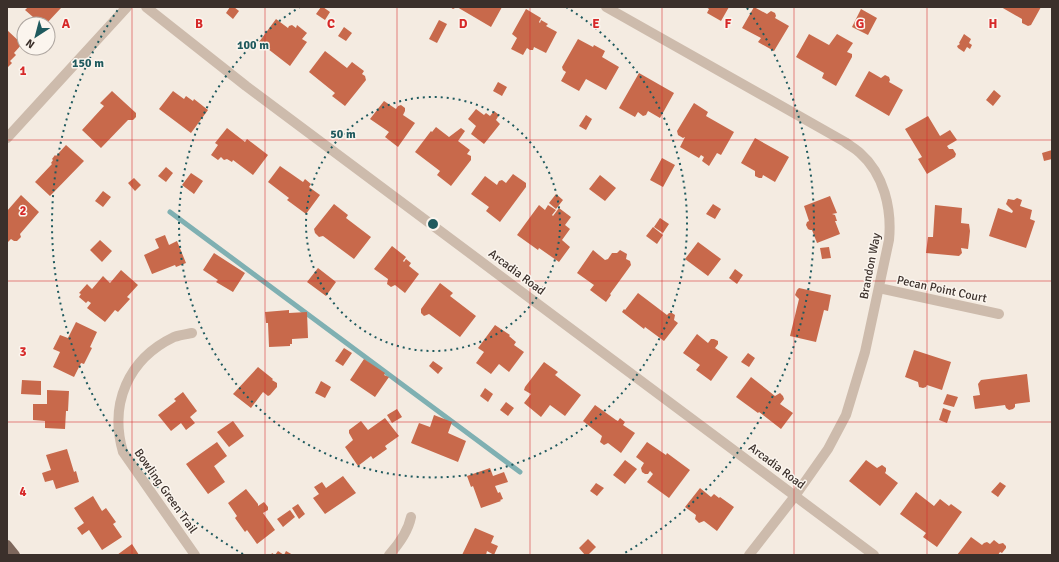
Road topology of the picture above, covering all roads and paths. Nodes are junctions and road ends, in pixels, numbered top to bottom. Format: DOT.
graph roads {
  1 [pos="127,7"];
  2 [pos="146,7"];
  3 [pos="606,7"];
  4 [pos="7,138"];
  5 [pos="878,288"];
  6 [pos="999,314"];
  7 [pos="192,332"];
  8 [pos="795,496"];
  9 [pos="411,517"];
  10 [pos="7,545"];
  11 [pos="15,555"];
  12 [pos="195,555"];
  13 [pos="389,555"];
  14 [pos="749,555"];
  15 [pos="874,555"];
  1 -- 4 [label="street"];
  2 -- 8 [label="street, Arcadia Road"];
  3 -- 5 [label="street, Brandon Way"];
  5 -- 6 [label="street, Pecan Point Court"];
  5 -- 8 [label="street, Brandon Way"];
  7 -- 12 [label="street, Bowling Green Trail"];
  8 -- 14 [label="street, Brandon Way"];
  8 -- 15 [label="street, Arcadia Road"];
  9 -- 13 [label="street"];
  10 -- 11 [label="main road"];
}
